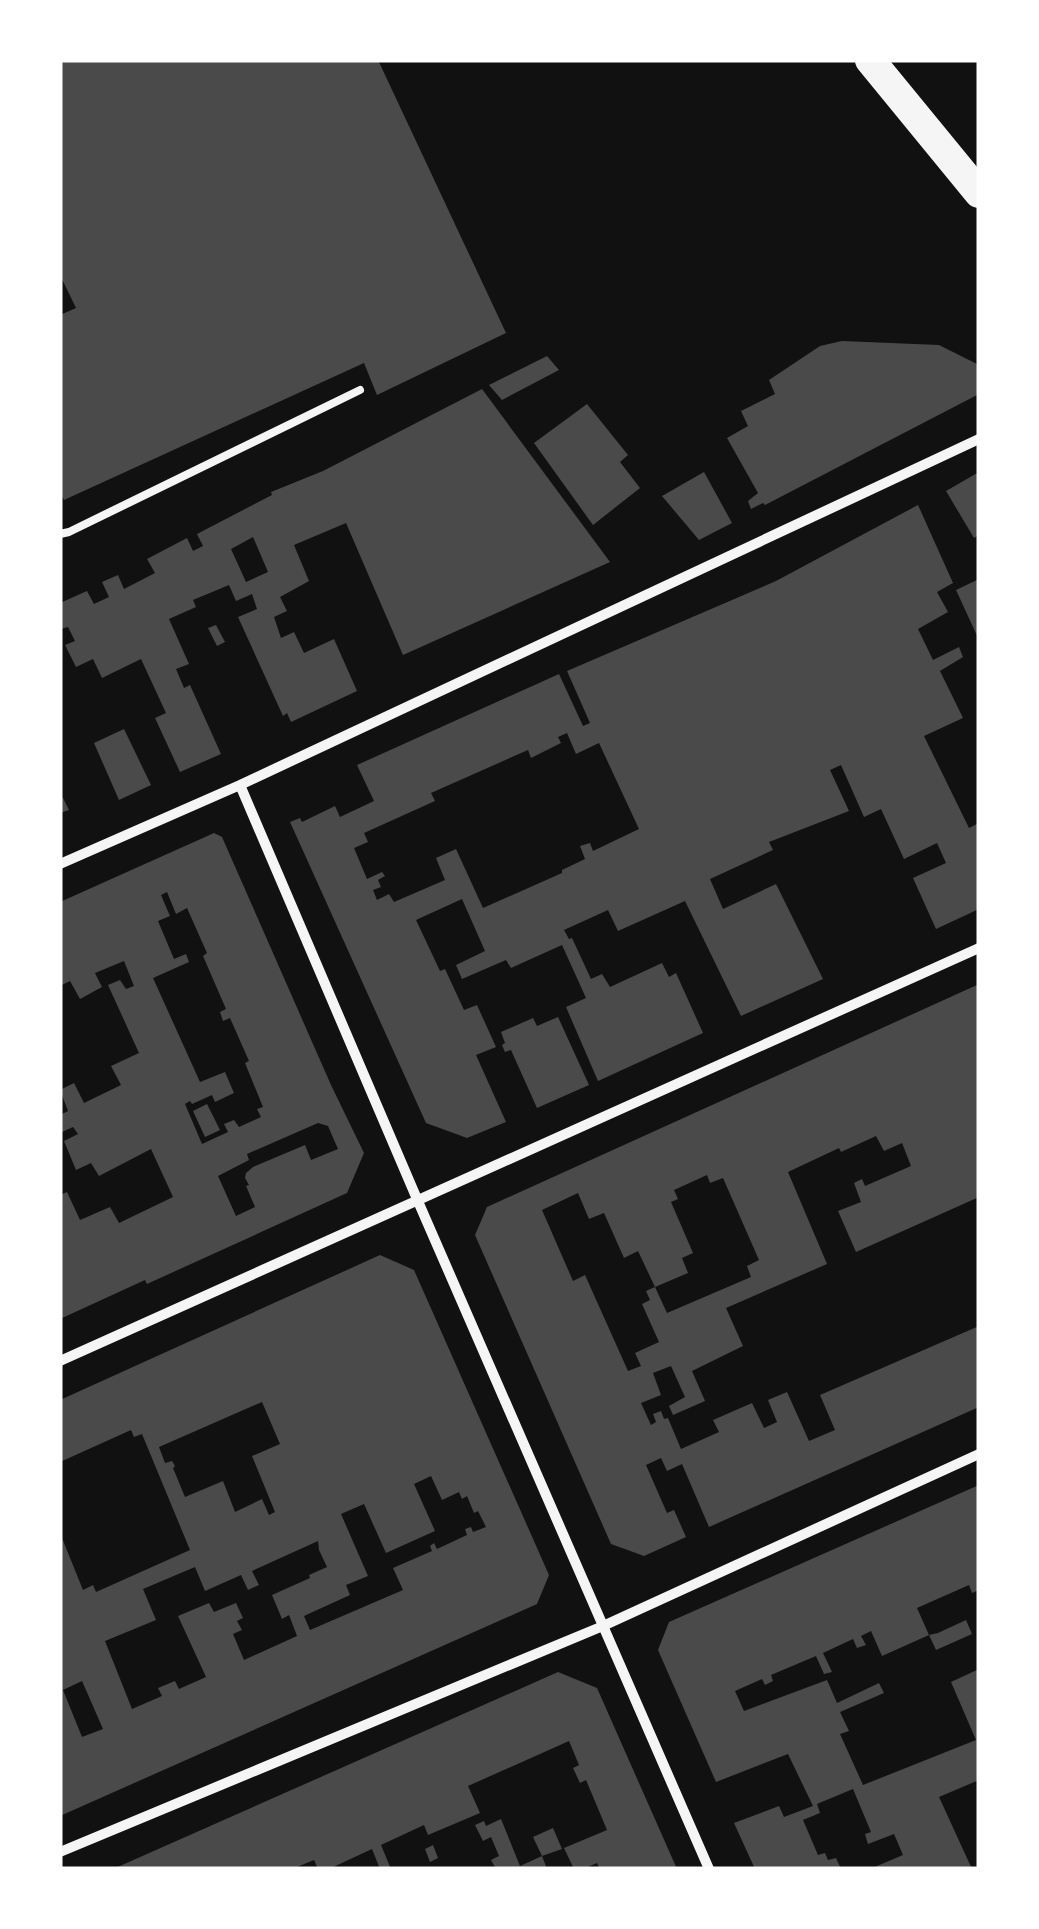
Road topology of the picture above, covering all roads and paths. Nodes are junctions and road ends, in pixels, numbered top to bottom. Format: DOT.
graph roads {
  1 [pos="870,60"];
  2 [pos="979,193"];
  3 [pos="360,390"];
  4 [pos="979,439"];
  5 [pos="60,534"];
  6 [pos="240,785"];
  7 [pos="60,864"];
  8 [pos="979,948"];
  9 [pos="417,1199"];
  10 [pos="60,1361"];
  11 [pos="979,1454"];
  12 [pos="603,1626"];
  13 [pos="60,1852"];
  14 [pos="709,1869"];
  1 -- 2 [label="highway"];
  3 -- 5 [label="lane"];
  4 -- 6 [label="street"];
  6 -- 7 [label="street"];
  6 -- 9 [label="street"];
  8 -- 9 [label="street"];
  9 -- 10 [label="street"];
  9 -- 12 [label="street"];
  11 -- 12 [label="street"];
  12 -- 13 [label="street"];
  12 -- 14 [label="street"];
}
